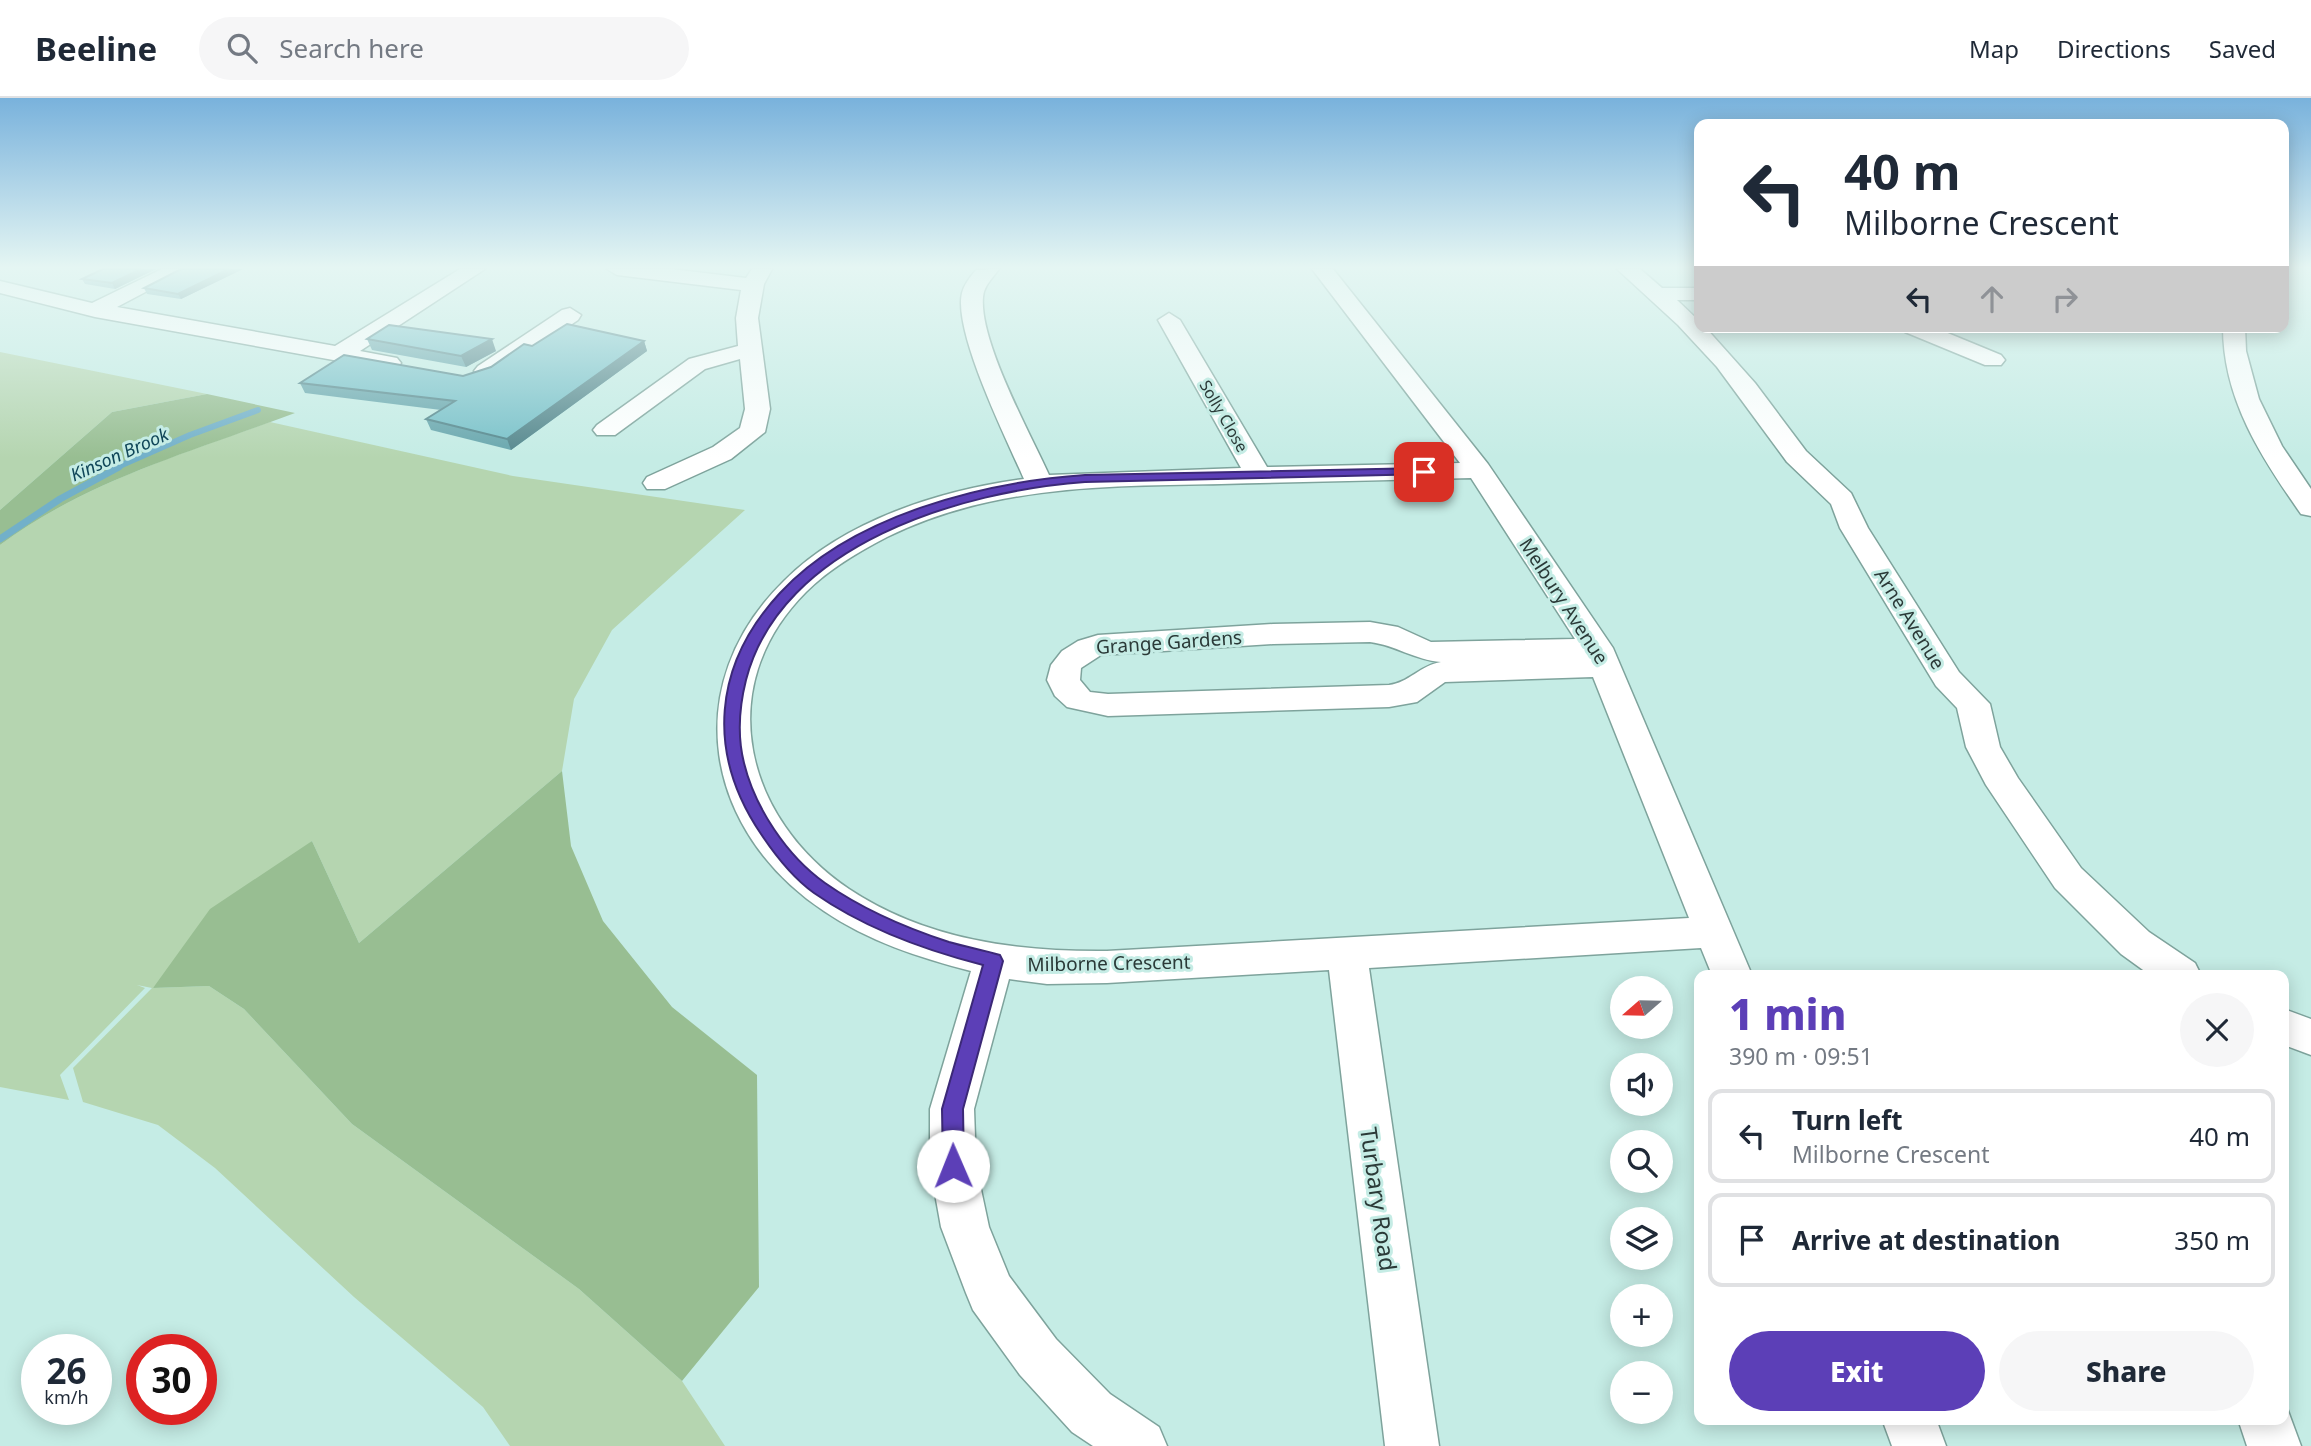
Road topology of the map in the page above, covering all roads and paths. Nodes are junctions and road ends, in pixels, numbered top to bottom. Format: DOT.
graph roads {
  1 [pos="216,332"];
  2 [pos="374,332"];
  3 [pos="545,332"];
  4 [pos="750,332"];
  5 [pos="978,332"];
  6 [pos="1176,332"];
  7 [pos="1373,332"];
  8 [pos="1696,333"];
  9 [pos="1928,333"];
  10 [pos="2234,333"];
  11 [pos="748,351"];
  12 [pos="339,354"];
  13 [pos="1993,360"];
  14 [pos="416,368"];
  15 [pos="467,377"];
  16 [pos="607,430"];
  17 [pos="1479,470"];
  18 [pos="1259,475"];
  19 [pos="1039,482"];
  20 [pos="656,484"];
  21 [pos="2311,508"];
  22 [pos="1602,657"];
  23 [pos="1431,662"];
  24 [pos="1715,932"];
  25 [pos="1347,953"];
  26 [pos="994,961"];
  27 [pos="1730,970"];
  28 [pos="2174,970"];
  29 [pos="2289,1029"];
  30 [pos="2311,1037"];
  31 [pos="1911,1425"];
  32 [pos="2267,1425"];
  33 [pos="1140,1446"];
  34 [pos="1412,1446"];
  35 [pos="1919,1446"];
  36 [pos="2274,1446"];
  1 -- 12 [label="street"];
  2 -- 12 [label="street"];
  3 -- 15 [label="street"];
  4 -- 11 [label="street"];
  5 -- 19 [label="street"];
  6 -- 18 [label="street, Solly Close"];
  7 -- 17 [label="street, Melbury Avenue"];
  8 -- 28 [label="street, Arne Avenue"];
  9 -- 13 [label="street"];
  10 -- 21 [label="street"];
  11 -- 16 [label="street"];
  11 -- 20 [label="street"];
  12 -- 14 [label="street"];
  17 -- 18 [label="street, Milborne Crescent"];
  17 -- 22 [label="street, Melbury Avenue"];
  18 -- 19 [label="street, Milborne Crescent"];
  19 -- 26 [label="street, Milborne Crescent"];
  22 -- 23 [label="street, Grange Gardens"];
  22 -- 24 [label="street, Melbury Avenue"];
  23 -- 23 [label="street, Grange Gardens"];
  24 -- 25 [label="street, Milborne Crescent"];
  24 -- 27 [label="street, Melbury Avenue"];
  25 -- 26 [label="street, Milborne Crescent"];
  25 -- 34 [label="street, Turbary Road"];
  26 -- 33 [label="street"];
  29 -- 30 [label="street"];
  31 -- 35 [label="street"];
  32 -- 36 [label="street"];
}
